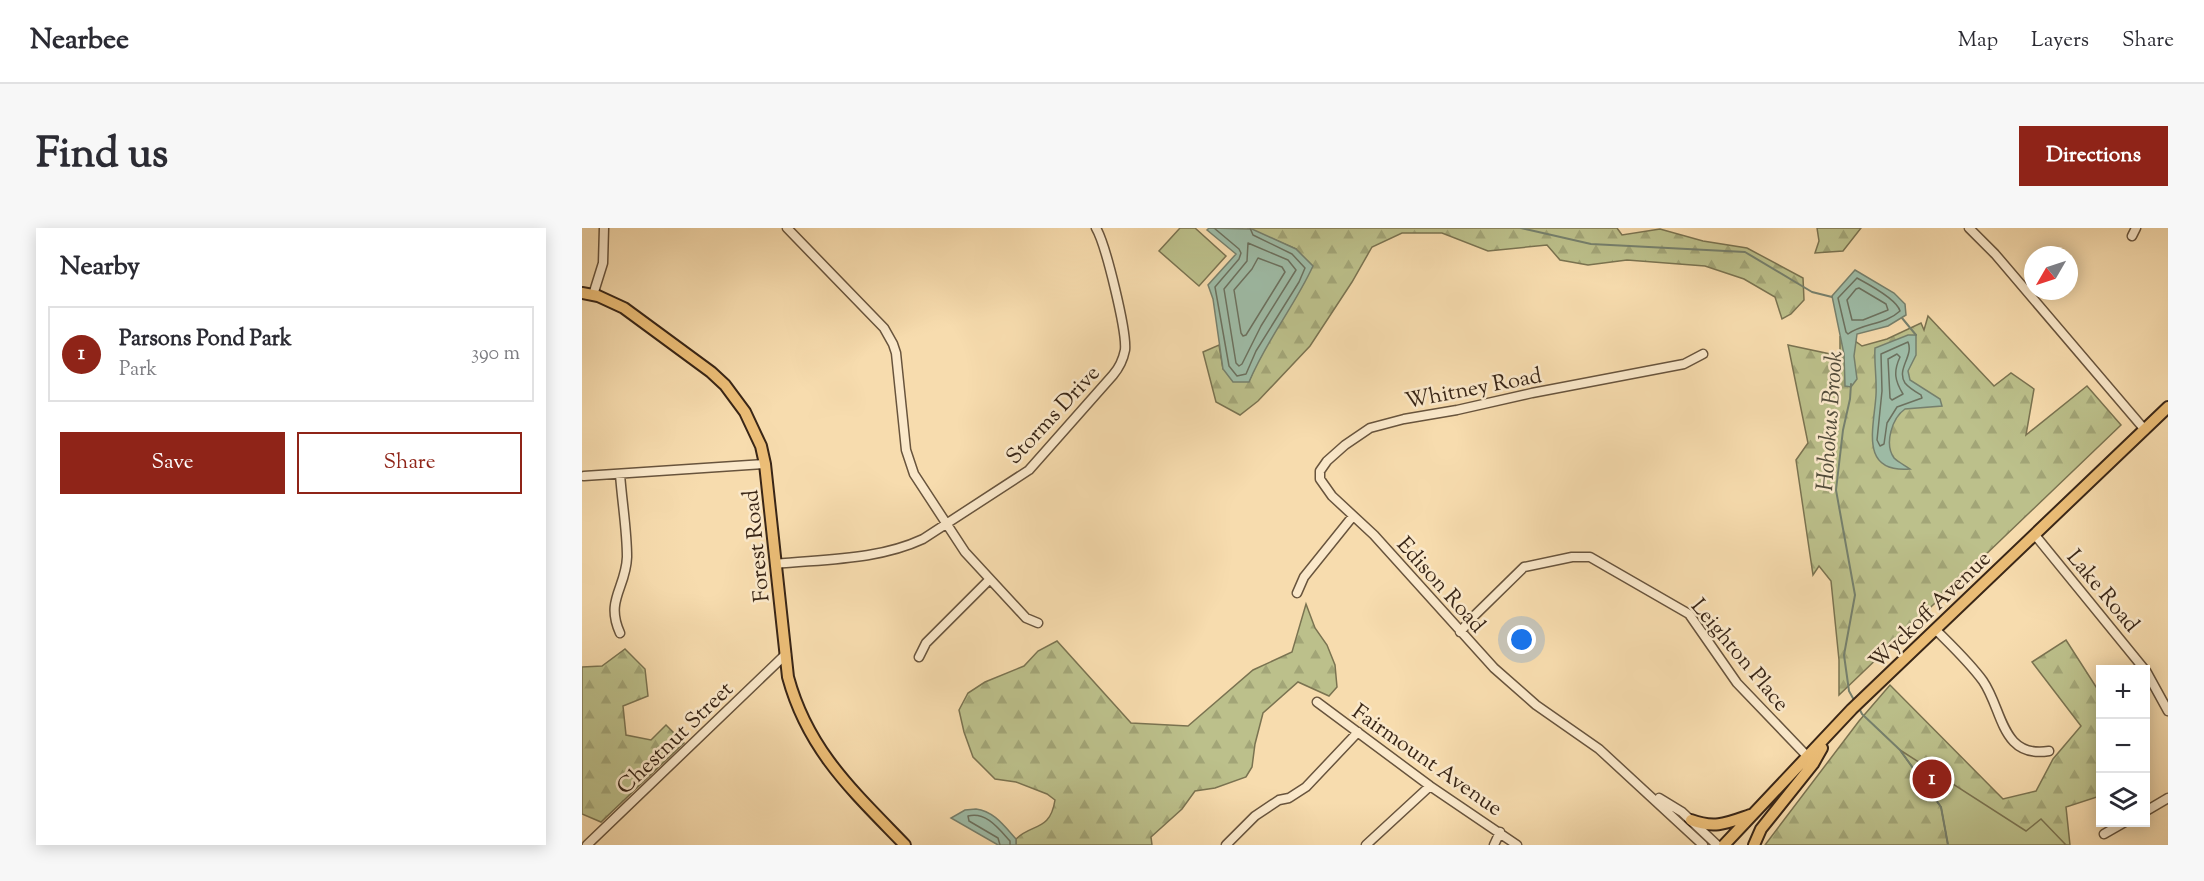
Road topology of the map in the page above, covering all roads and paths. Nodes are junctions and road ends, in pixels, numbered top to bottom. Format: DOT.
graph roads {
  1 [pos="604,228"];
  2 [pos="787,228"];
  3 [pos="1096,228"];
  4 [pos="1969,228"];
  5 [pos="588,294"];
  6 [pos="1703,354"];
  7 [pos="2168,407"];
  8 [pos="2145,430"];
  9 [pos="765,464"];
  10 [pos="620,474"];
  11 [pos="584,476"];
  12 [pos="1353,516"];
  13 [pos="946,524"];
  14 [pos="2035,534"];
  15 [pos="776,564"];
  16 [pos="989,580"];
  17 [pos="1297,593"];
  18 [pos="1038,623"];
  19 [pos="1936,630"];
  20 [pos="1460,632"];
  21 [pos="620,633"];
  22 [pos="786,654"];
  23 [pos="919,657"];
  24 [pos="2141,665"];
  25 [pos="2150,679"];
  26 [pos="1317,702"];
  27 [pos="2168,711"];
  28 [pos="1358,732"];
  29 [pos="1831,732"];
  30 [pos="2049,751"];
  31 [pos="1808,756"];
  32 [pos="1430,786"];
  33 [pos="1643,789"];
  34 [pos="2168,798"];
  35 [pos="2150,808"];
  36 [pos="1753,814"];
  37 [pos="1691,820"];
  38 [pos="2116,827"];
  39 [pos="1500,832"];
  40 [pos="2104,834"];
  41 [pos="903,844"];
  42 [pos="587,845"];
  43 [pos="1226,845"];
  44 [pos="1366,845"];
  45 [pos="1494,845"];
  46 [pos="1517,845"];
  47 [pos="1703,845"];
  48 [pos="1717,845"];
  49 [pos="1724,845"];
  50 [pos="1754,845"];
  1 -- 5 [label="street"];
  2 -- 13 [label="street"];
  3 -- 13 [label="street, Storms Drive"];
  4 -- 8 [label="street"];
  5 -- 9 [label="main road, Forest Road"];
  6 -- 12 [label="street, Whitney Road"];
  7 -- 8 [label="main road, Wyckoff Avenue"];
  8 -- 14 [label="main road, Wyckoff Avenue"];
  9 -- 10 [label="street"];
  9 -- 15 [label="main road, Forest Road"];
  10 -- 11 [label="street"];
  10 -- 21 [label="street"];
  12 -- 17 [label="street"];
  12 -- 20 [label="street, Edison Road"];
  13 -- 15 [label="street, Storms Drive"];
  13 -- 16 [label="street"];
  14 -- 19 [label="main road, Wyckoff Avenue"];
  14 -- 24 [label="street, Lake Road"];
  15 -- 22 [label="main road, Forest Road"];
  16 -- 18 [label="street"];
  16 -- 23 [label="street"];
  19 -- 29 [label="main road, Wyckoff Avenue"];
  19 -- 30 [label="street"];
  20 -- 31 [label="street, Leighton Place"];
  20 -- 33 [label="street, Edison Road"];
  22 -- 41 [label="main road, Forest Road"];
  22 -- 42 [label="street, Chestnut Street"];
  25 -- 27 [label="street, Lake Road"];
  26 -- 28 [label="street, Fairmount Avenue"];
  28 -- 32 [label="street, Fairmount Avenue"];
  28 -- 43 [label="street"];
  29 -- 31 [label="main road, Wyckoff Avenue"];
  29 -- 50 [label="main road"];
  31 -- 36 [label="main road, Wyckoff Avenue"];
  32 -- 39 [label="street, Fairmount Avenue"];
  32 -- 44 [label="street"];
  33 -- 37 [label="street, Edison Road"];
  33 -- 47 [label="street, Edison Road"];
  34 -- 35 [label="street"];
  36 -- 37 [label="main road"];
  36 -- 49 [label="main road, Wyckoff Avenue"];
  37 -- 48 [label="street, Edison Road"];
  38 -- 40 [label="street"];
  39 -- 45 [label="street"];
  39 -- 46 [label="street, Fairmount Avenue"];
}
